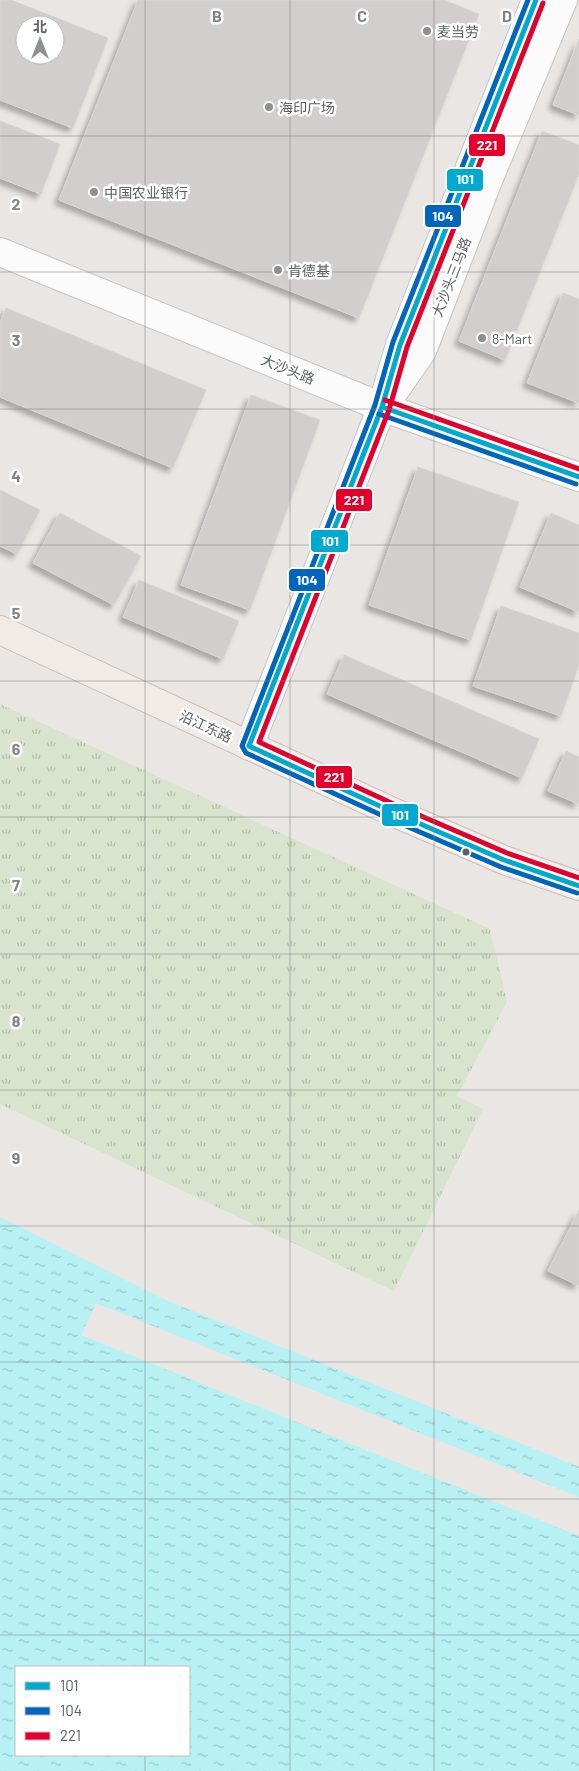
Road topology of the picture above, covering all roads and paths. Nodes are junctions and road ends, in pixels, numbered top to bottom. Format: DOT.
graph roads {
  1 [pos="536,0"];
  2 [pos="563,0"];
  3 [pos="0,252"];
  4 [pos="382,407"];
  5 [pos="579,477"];
  6 [pos="0,630"];
  7 [pos="249,746"];
  8 [pos="579,886"];
  1 -- 4 [label="street, 大沙头三马路"];
  2 -- 4 [label="street, 大沙头三马路"];
  3 -- 4 [label="street, 大沙头路"];
  4 -- 5 [label="street, 大沙头路"];
  4 -- 7 [label="street, 大沙头三马路"];
  6 -- 7 [label="main road, 沿江东路"];
  7 -- 8 [label="main road, 沿江东路"];
}
